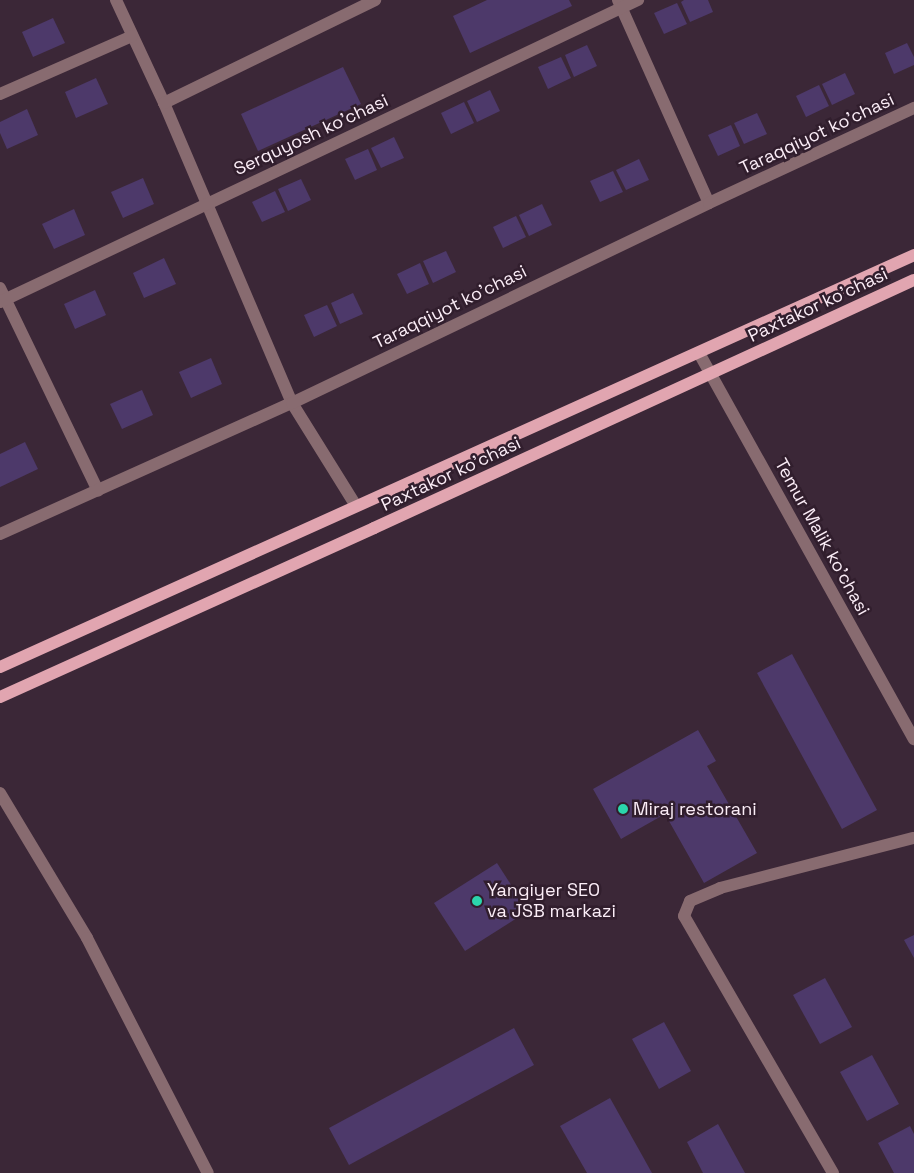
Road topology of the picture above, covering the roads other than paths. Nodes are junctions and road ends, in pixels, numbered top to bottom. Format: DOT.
graph roads {
  1 [pos="116,0"];
  2 [pos="375,0"];
  3 [pos="638,0"];
  4 [pos="619,4"];
  5 [pos="132,36"];
  6 [pos="0,94"];
  7 [pos="164,103"];
  8 [pos="914,108"];
  9 [pos="709,203"];
  10 [pos="208,204"];
  11 [pos="914,255"];
  12 [pos="914,280"];
  13 [pos="0,288"];
  14 [pos="3,301"];
  15 [pos="699,353"];
  16 [pos="712,374"];
  17 [pos="292,403"];
  18 [pos="98,490"];
  19 [pos="356,506"];
  20 [pos="0,534"];
  21 [pos="0,667"];
  22 [pos="0,697"];
  23 [pos="914,739"];
  24 [pos="0,793"];
  25 [pos="914,838"];
  26 [pos="208,1173"];
  27 [pos="833,1173"];
  1 -- 5 [label="street"];
  2 -- 7 [label="street"];
  3 -- 4 [label="street, Serquyosh ko'chasi"];
  4 -- 9 [label="street"];
  4 -- 10 [label="street, Serquyosh ko'chasi"];
  5 -- 6 [label="street"];
  5 -- 7 [label="street"];
  7 -- 10 [label="street"];
  8 -- 9 [label="street, Taraqqiyot ko'chasi"];
  9 -- 17 [label="street, Taraqqiyot ko'chasi"];
  10 -- 14 [label="street, Serquyosh ko'chasi"];
  10 -- 17 [label="street"];
  11 -- 15 [label="main road, Paxtakor ko'chasi"];
  12 -- 16 [label="main road, Paxtakor ko'chasi"];
  13 -- 14 [label="street"];
  14 -- 18 [label="street"];
  15 -- 16 [label="street, Temur Malik ko'chasi"];
  15 -- 19 [label="main road, Paxtakor ko'chasi"];
  16 -- 22 [label="main road, Paxtakor ko'chasi"];
  16 -- 23 [label="street, Temur Malik ko'chasi"];
  17 -- 18 [label="street, Taraqqiyot ko'chasi"];
  17 -- 19 [label="street"];
  18 -- 20 [label="street, Taraqqiyot ko'chasi"];
  19 -- 21 [label="main road, Paxtakor ko'chasi"];
  24 -- 26 [label="street"];
  25 -- 27 [label="street"];
}
